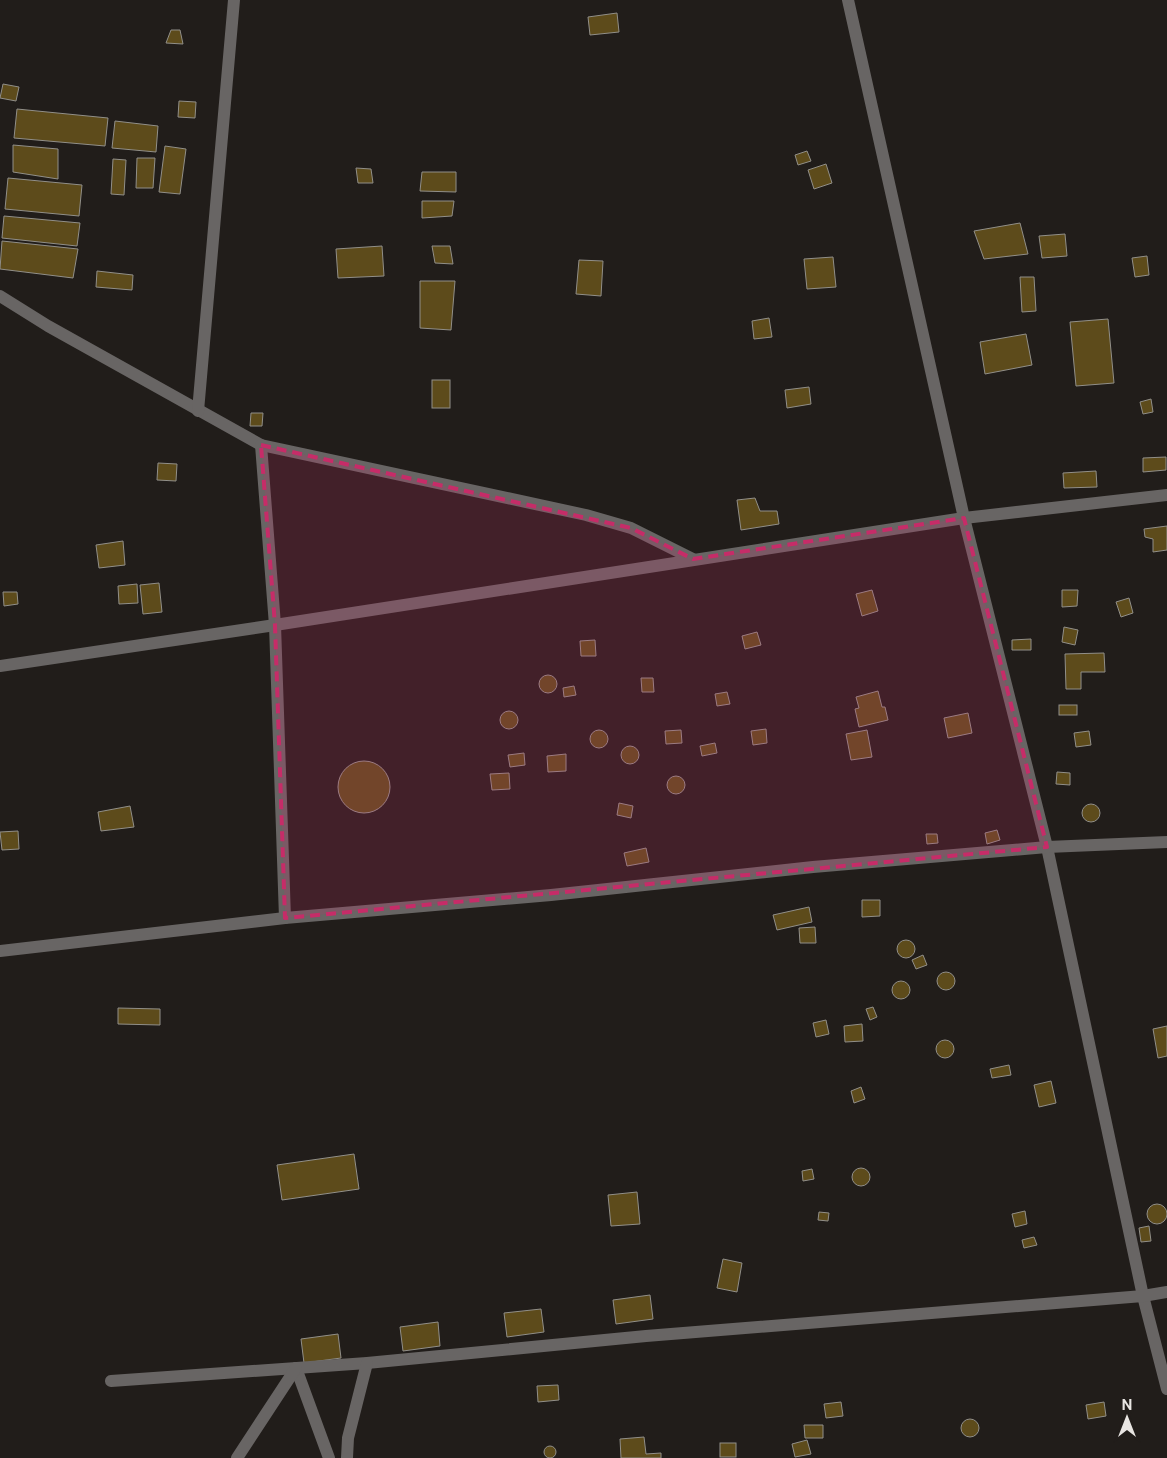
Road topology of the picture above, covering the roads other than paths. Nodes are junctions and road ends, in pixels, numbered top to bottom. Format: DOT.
graph roads {
  1 [pos="234,0"];
  2 [pos="848,0"];
  3 [pos="0,296"];
  4 [pos="198,411"];
  5 [pos="261,445"];
  6 [pos="1167,494"];
  7 [pos="964,518"];
  8 [pos="693,559"];
  9 [pos="275,626"];
  10 [pos="0,666"];
  11 [pos="1167,842"];
  12 [pos="1046,847"];
  13 [pos="285,918"];
  14 [pos="0,951"];
  15 [pos="1167,1292"];
  16 [pos="1144,1296"];
  17 [pos="367,1363"];
  18 [pos="296,1368"];
  19 [pos="111,1381"];
  20 [pos="1167,1389"];
  21 [pos="237,1458"];
  22 [pos="329,1458"];
  23 [pos="347,1458"];
  1 -- 4 [label="street"];
  2 -- 7 [label="street"];
  3 -- 4 [label="street"];
  4 -- 5 [label="street"];
  5 -- 8 [label="street"];
  5 -- 9 [label="street"];
  6 -- 7 [label="street"];
  7 -- 8 [label="street"];
  7 -- 12 [label="street"];
  8 -- 9 [label="street"];
  9 -- 10 [label="street"];
  9 -- 13 [label="street"];
  11 -- 12 [label="street"];
  12 -- 13 [label="street"];
  12 -- 16 [label="street"];
  13 -- 14 [label="street"];
  15 -- 16 [label="street"];
  16 -- 17 [label="street"];
  16 -- 20 [label="street"];
  17 -- 18 [label="street"];
  17 -- 23 [label="street"];
  18 -- 19 [label="street"];
  18 -- 21 [label="street"];
  18 -- 22 [label="street"];
}
